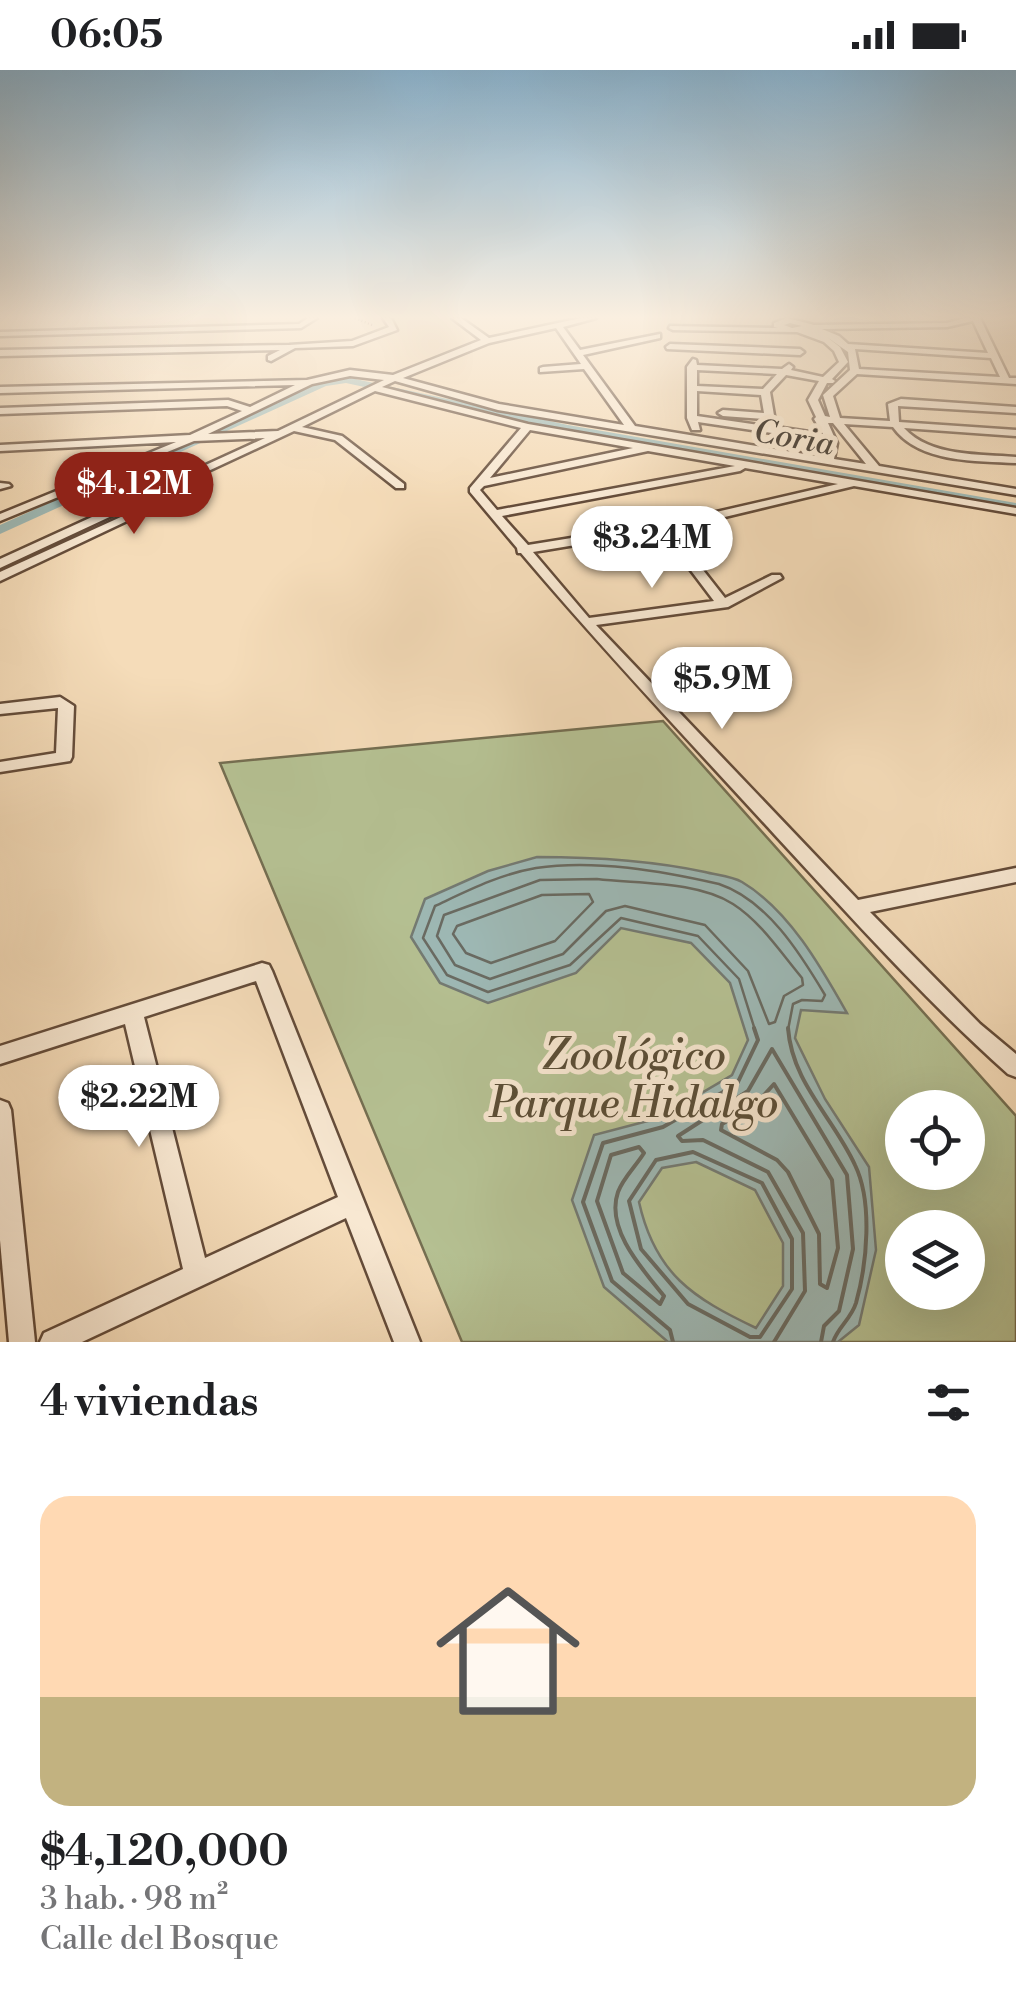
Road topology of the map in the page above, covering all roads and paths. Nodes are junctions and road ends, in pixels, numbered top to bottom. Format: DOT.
graph roads {
  1 [pos="277,377"];
  2 [pos="325,377"];
  3 [pos="371,377"];
  4 [pos="397,377"];
  5 [pos="596,377"];
  6 [pos="691,377"];
  7 [pos="780,377"];
  8 [pos="812,377"];
  9 [pos="829,377"];
  10 [pos="846,377"];
  11 [pos="954,377"];
  12 [pos="826,380"];
  13 [pos="278,381"];
  14 [pos="1011,381"];
  15 [pos="309,382"];
  16 [pos="839,382"];
  17 [pos="383,383"];
  18 [pos="692,388"];
  19 [pos="0,390"];
  20 [pos="765,392"];
  21 [pos="247,410"];
  22 [pos="1016,410"];
  23 [pos="0,411"];
  24 [pos="769,416"];
  25 [pos="694,419"];
  26 [pos="820,419"];
  27 [pos="836,420"];
  28 [pos="894,424"];
  29 [pos="528,427"];
  30 [pos="291,428"];
  31 [pos="631,428"];
  32 [pos="771,430"];
  33 [pos="1016,433"];
  34 [pos="590,438"];
  35 [pos="828,438"];
  36 [pos="191,441"];
  37 [pos="240,444"];
  38 [pos="648,448"];
  39 [pos="0,451"];
  40 [pos="828,457"];
  41 [pos="1016,460"];
  42 [pos="592,463"];
  43 [pos="872,464"];
  44 [pos="749,466"];
  45 [pos="481,483"];
  46 [pos="853,484"];
  47 [pos="400,486"];
  48 [pos="1016,492"];
  49 [pos="1016,511"];
  50 [pos="494,514"];
  51 [pos="0,518"];
  52 [pos="677,525"];
  53 [pos="522,550"];
  54 [pos="0,564"];
  55 [pos="0,576"];
  56 [pos="776,578"];
  57 [pos="723,604"];
  58 [pos="586,622"];
  59 [pos="0,709"];
  60 [pos="0,767"];
  61 [pos="1016,875"];
  62 [pos="856,908"];
  63 [pos="133,1012"];
  64 [pos="0,1055"];
  65 [pos="1016,1068"];
  66 [pos="0,1110"];
  67 [pos="352,1203"];
  68 [pos="197,1276"];
  69 [pos="22,1342"];
  70 [pos="54,1342"];
  71 [pos="407,1342"];
  1 -- 13 [label="street"];
  2 -- 15 [label="street"];
  3 -- 17 [label="street"];
  4 -- 17 [label="street"];
  5 -- 31 [label="street"];
  6 -- 18 [label="street"];
  7 -- 20 [label="street"];
  8 -- 12 [label="street"];
  9 -- 12 [label="street"];
  10 -- 16 [label="street"];
  11 -- 14 [label="street"];
  12 -- 16 [label="street"];
  12 -- 26 [label="street"];
  13 -- 15 [label="street"];
  13 -- 19 [label="street"];
  15 -- 21 [label="street"];
  16 -- 27 [label="street"];
  17 -- 29 [label="street"];
  17 -- 30 [label="street"];
  17 -- 31 [label="street"];
  18 -- 20 [label="street"];
  18 -- 25 [label="street"];
  20 -- 24 [label="street"];
  21 -- 23 [label="street"];
  21 -- 36 [label="street"];
  22 -- 28 [label="street"];
  24 -- 25 [label="street"];
  24 -- 32 [label="street"];
  25 -- 32 [label="street"];
  26 -- 27 [label="street"];
  26 -- 35 [label="street"];
  27 -- 28 [label="street"];
  27 -- 43 [label="street"];
  28 -- 33 [label="street"];
  28 -- 41 [label="street"];
  29 -- 34 [label="street"];
  29 -- 45 [label="street"];
  30 -- 37 [label="street"];
  30 -- 47 [label="street"];
  31 -- 40 [label="street"];
  32 -- 35 [label="street"];
  34 -- 38 [label="street"];
  34 -- 42 [label="street"];
  35 -- 40 [label="street"];
  36 -- 37 [label="street"];
  36 -- 39 [label="street"];
  36 -- 51 [label="street"];
  37 -- 54 [label="street"];
  37 -- 55 [label="street"];
  38 -- 42 [label="street"];
  38 -- 44 [label="street"];
  40 -- 43 [label="street"];
  42 -- 45 [label="street"];
  43 -- 48 [label="street"];
  44 -- 46 [label="street"];
  44 -- 50 [label="street"];
  45 -- 50 [label="street"];
  46 -- 49 [label="street"];
  46 -- 52 [label="street"];
  50 -- 53 [label="street"];
  52 -- 53 [label="street"];
  52 -- 57 [label="street"];
  53 -- 58 [label="street"];
  56 -- 57 [label="street"];
  57 -- 58 [label="street"];
  58 -- 62 [label="street"];
  59 -- 60 [label="street"];
  61 -- 62 [label="street"];
  62 -- 65 [label="street"];
  63 -- 64 [label="street"];
  63 -- 67 [label="street"];
  63 -- 68 [label="street"];
  66 -- 69 [label="street"];
  67 -- 68 [label="street"];
  67 -- 71 [label="street"];
  68 -- 70 [label="street"];
}
